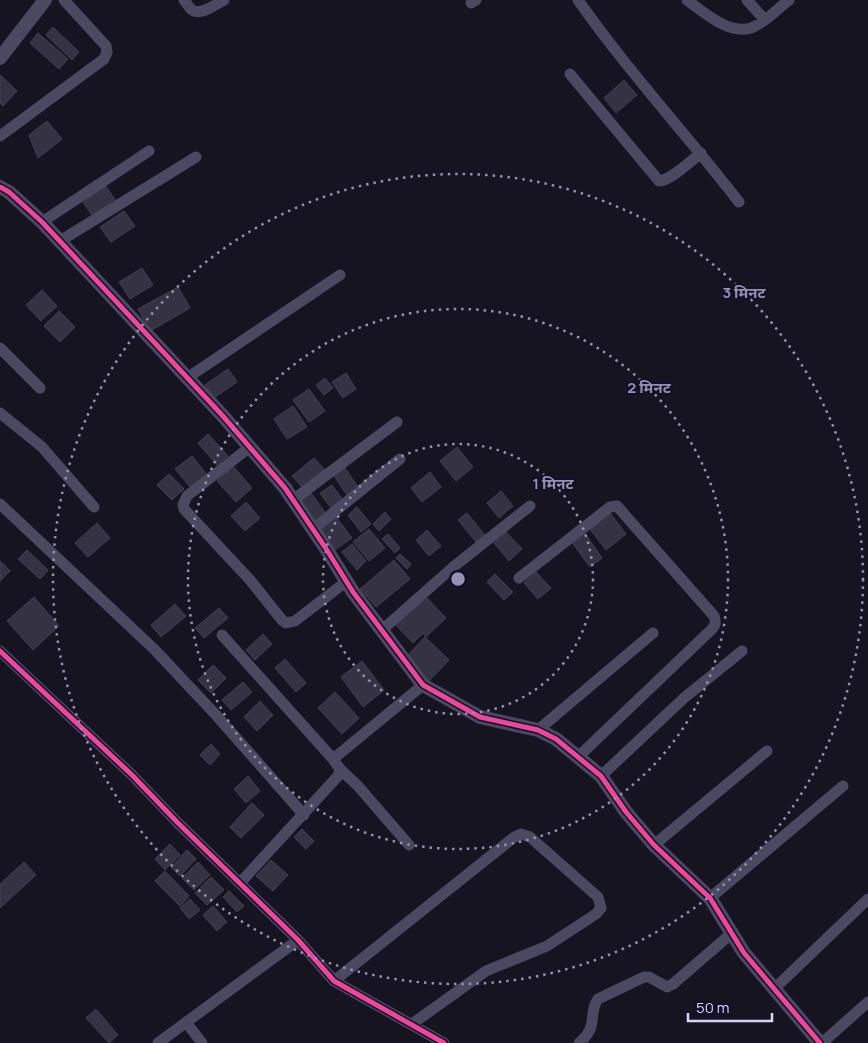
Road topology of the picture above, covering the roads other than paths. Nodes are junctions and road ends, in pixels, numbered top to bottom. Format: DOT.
graph roads {
  1 [pos="45,0"];
  2 [pos="64,0"];
  3 [pos="184,0"];
  4 [pos="224,0"];
  5 [pos="578,0"];
  6 [pos="687,0"];
  7 [pos="747,0"];
  8 [pos="789,0"];
  9 [pos="764,20"];
  10 [pos="0,58"];
  11 [pos="570,74"];
  12 [pos="0,136"];
  13 [pos="149,151"];
  14 [pos="701,153"];
  15 [pos="196,157"];
  16 [pos="0,187"];
  17 [pos="739,202"];
  18 [pos="42,222"];
  19 [pos="60,242"];
  20 [pos="340,275"];
  21 [pos="0,348"];
  22 [pos="187,378"];
  23 [pos="40,388"];
  24 [pos="0,413"];
  25 [pos="397,422"];
  26 [pos="250,447"];
  27 [pos="400,459"];
  28 [pos="293,500"];
  29 [pos="0,504"];
  30 [pos="530,506"];
  31 [pos="94,507"];
  32 [pos="313,529"];
  33 [pos="520,578"];
  34 [pos="347,581"];
  35 [pos="382,630"];
  36 [pos="653,633"];
  37 [pos="222,635"];
  38 [pos="0,651"];
  39 [pos="742,651"];
  40 [pos="423,685"];
  41 [pos="538,730"];
  42 [pos="767,751"];
  43 [pos="578,757"];
  44 [pos="333,759"];
  45 [pos="340,769"];
  46 [pos="601,776"];
  47 [pos="843,786"];
  48 [pos="304,815"];
  49 [pos="409,845"];
  50 [pos="654,845"];
  51 [pos="240,883"];
  52 [pos="710,898"];
  53 [pos="868,899"];
  54 [pos="732,933"];
  55 [pos="298,940"];
  56 [pos="334,980"];
  57 [pos="774,989"];
  58 [pos="868,1002"];
  59 [pos="186,1022"];
  60 [pos="412,1024"];
  61 [pos="815,1041"];
  62 [pos="158,1043"];
  63 [pos="202,1043"];
  64 [pos="444,1043"];
  65 [pos="579,1043"];
  1 -- 10 [label="street"];
  2 -- 12 [label="street"];
  3 -- 4 [label="street"];
  5 -- 14 [label="street"];
  6 -- 9 [label="street"];
  7 -- 9 [label="street"];
  8 -- 9 [label="street"];
  11 -- 14 [label="street"];
  13 -- 18 [label="street"];
  14 -- 17 [label="street"];
  15 -- 19 [label="street"];
  16 -- 18 [label="street"];
  18 -- 19 [label="street"];
  19 -- 22 [label="street"];
  20 -- 22 [label="street"];
  21 -- 23 [label="street"];
  22 -- 26 [label="street"];
  24 -- 31 [label="street"];
  25 -- 28 [label="street"];
  26 -- 28 [label="street"];
  26 -- 34 [label="street"];
  27 -- 32 [label="street"];
  28 -- 32 [label="street"];
  29 -- 48 [label="street"];
  30 -- 35 [label="street"];
  32 -- 34 [label="street"];
  33 -- 43 [label="street"];
  34 -- 35 [label="street"];
  35 -- 40 [label="street"];
  36 -- 41 [label="street"];
  37 -- 44 [label="street"];
  38 -- 51 [label="street"];
  39 -- 46 [label="street"];
  40 -- 41 [label="street"];
  40 -- 44 [label="street"];
  41 -- 43 [label="street"];
  42 -- 50 [label="street"];
  43 -- 46 [label="street"];
  44 -- 45 [label="street"];
  45 -- 48 [label="street"];
  45 -- 49 [label="street"];
  46 -- 50 [label="street"];
  47 -- 52 [label="street"];
  48 -- 51 [label="street"];
  50 -- 52 [label="street"];
  51 -- 55 [label="street"];
  52 -- 54 [label="street"];
  53 -- 57 [label="street"];
  54 -- 57 [label="street"];
  54 -- 65 [label="street"];
  55 -- 56 [label="street"];
  55 -- 59 [label="street"];
  56 -- 60 [label="street"];
  56 -- 60 [label="street"];
  57 -- 61 [label="street"];
  58 -- 61 [label="street"];
  59 -- 62 [label="street"];
  59 -- 63 [label="street"];
  60 -- 64 [label="street"];
}
